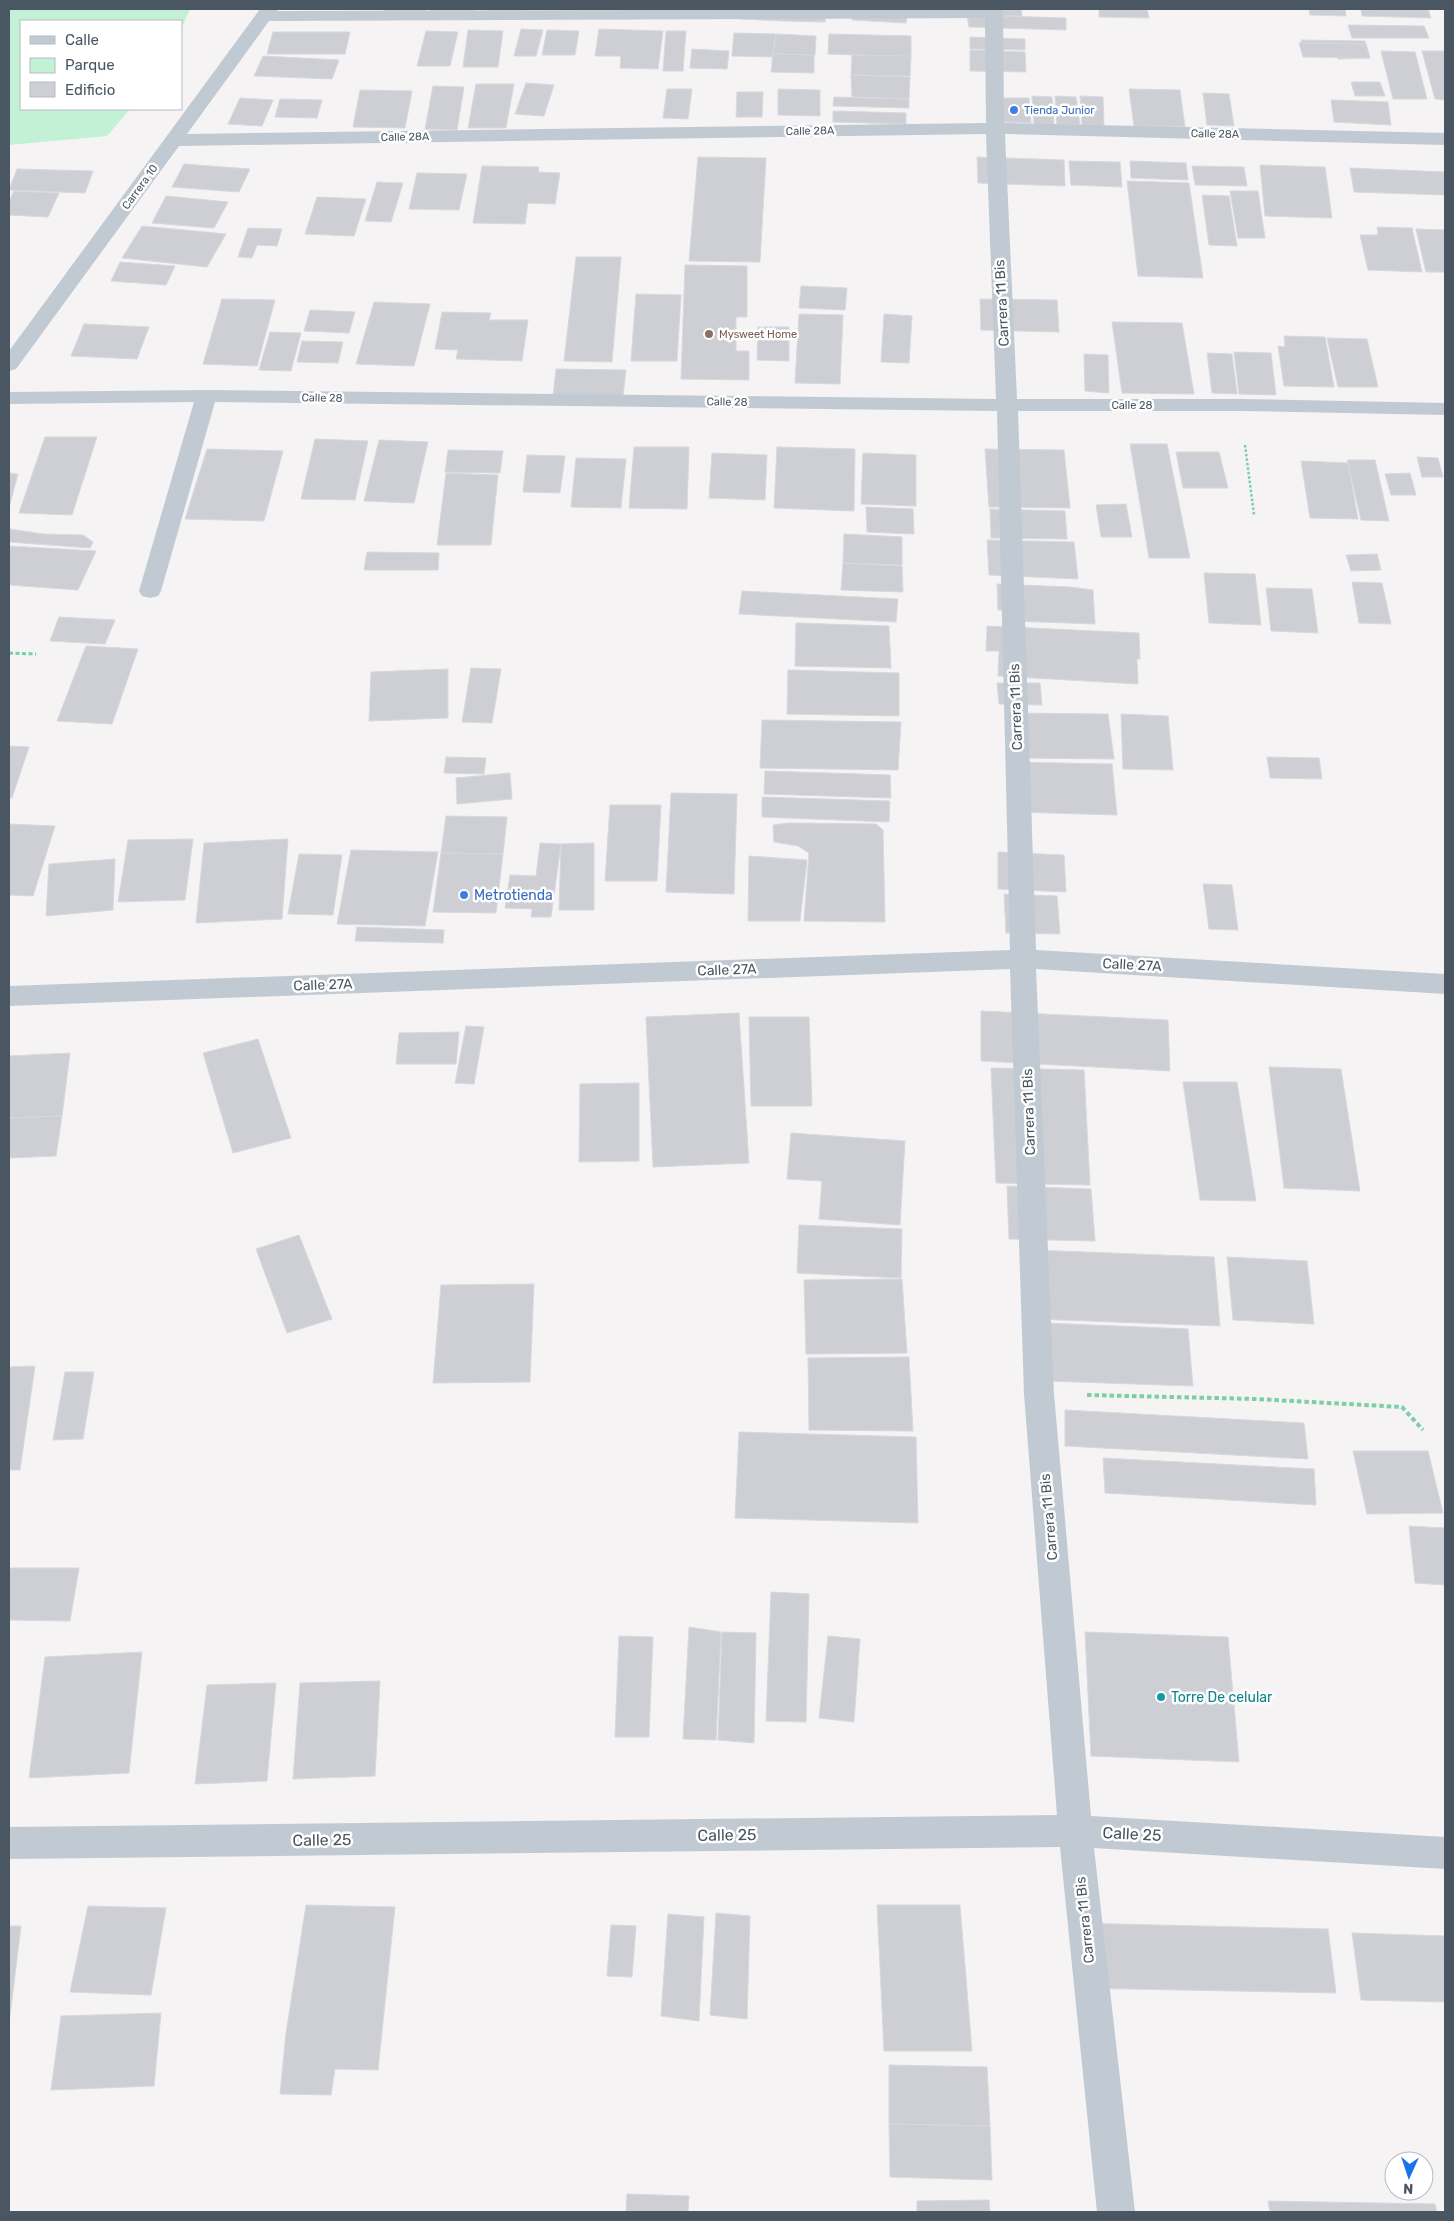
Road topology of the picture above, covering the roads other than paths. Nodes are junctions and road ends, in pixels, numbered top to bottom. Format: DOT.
graph roads {
  1 [pos="994,11"];
  2 [pos="267,13"];
  3 [pos="995,128"];
  4 [pos="1445,139"];
  5 [pos="175,140"];
  6 [pos="9,365"];
  7 [pos="206,396"];
  8 [pos="9,398"];
  9 [pos="1007,405"];
  10 [pos="1445,409"];
  11 [pos="150,591"];
  12 [pos="1023,958"];
  13 [pos="1445,984"];
  14 [pos="9,996"];
  15 [pos="1075,1831"];
  16 [pos="9,1843"];
  17 [pos="1445,1853"];
  18 [pos="1116,2212"];
  1 -- 2 [label="street"];
  1 -- 3 [label="street, Carrera 11 Bis"];
  2 -- 5 [label="street, Carrera 10"];
  3 -- 4 [label="street, Calle 28A"];
  3 -- 5 [label="street, Calle 28A"];
  3 -- 9 [label="street, Carrera 11 Bis"];
  5 -- 6 [label="street, Carrera 10"];
  7 -- 8 [label="street, Calle 28"];
  7 -- 9 [label="street, Calle 28"];
  7 -- 11 [label="street"];
  9 -- 10 [label="street, Calle 28"];
  9 -- 12 [label="street, Carrera 11 Bis"];
  12 -- 13 [label="street, Calle 27A"];
  12 -- 14 [label="street, Calle 27A"];
  12 -- 15 [label="street, Carrera 11 Bis"];
  15 -- 16 [label="street, Calle 25"];
  15 -- 17 [label="street, Calle 25"];
  15 -- 18 [label="street, Carrera 11 Bis"];
}
